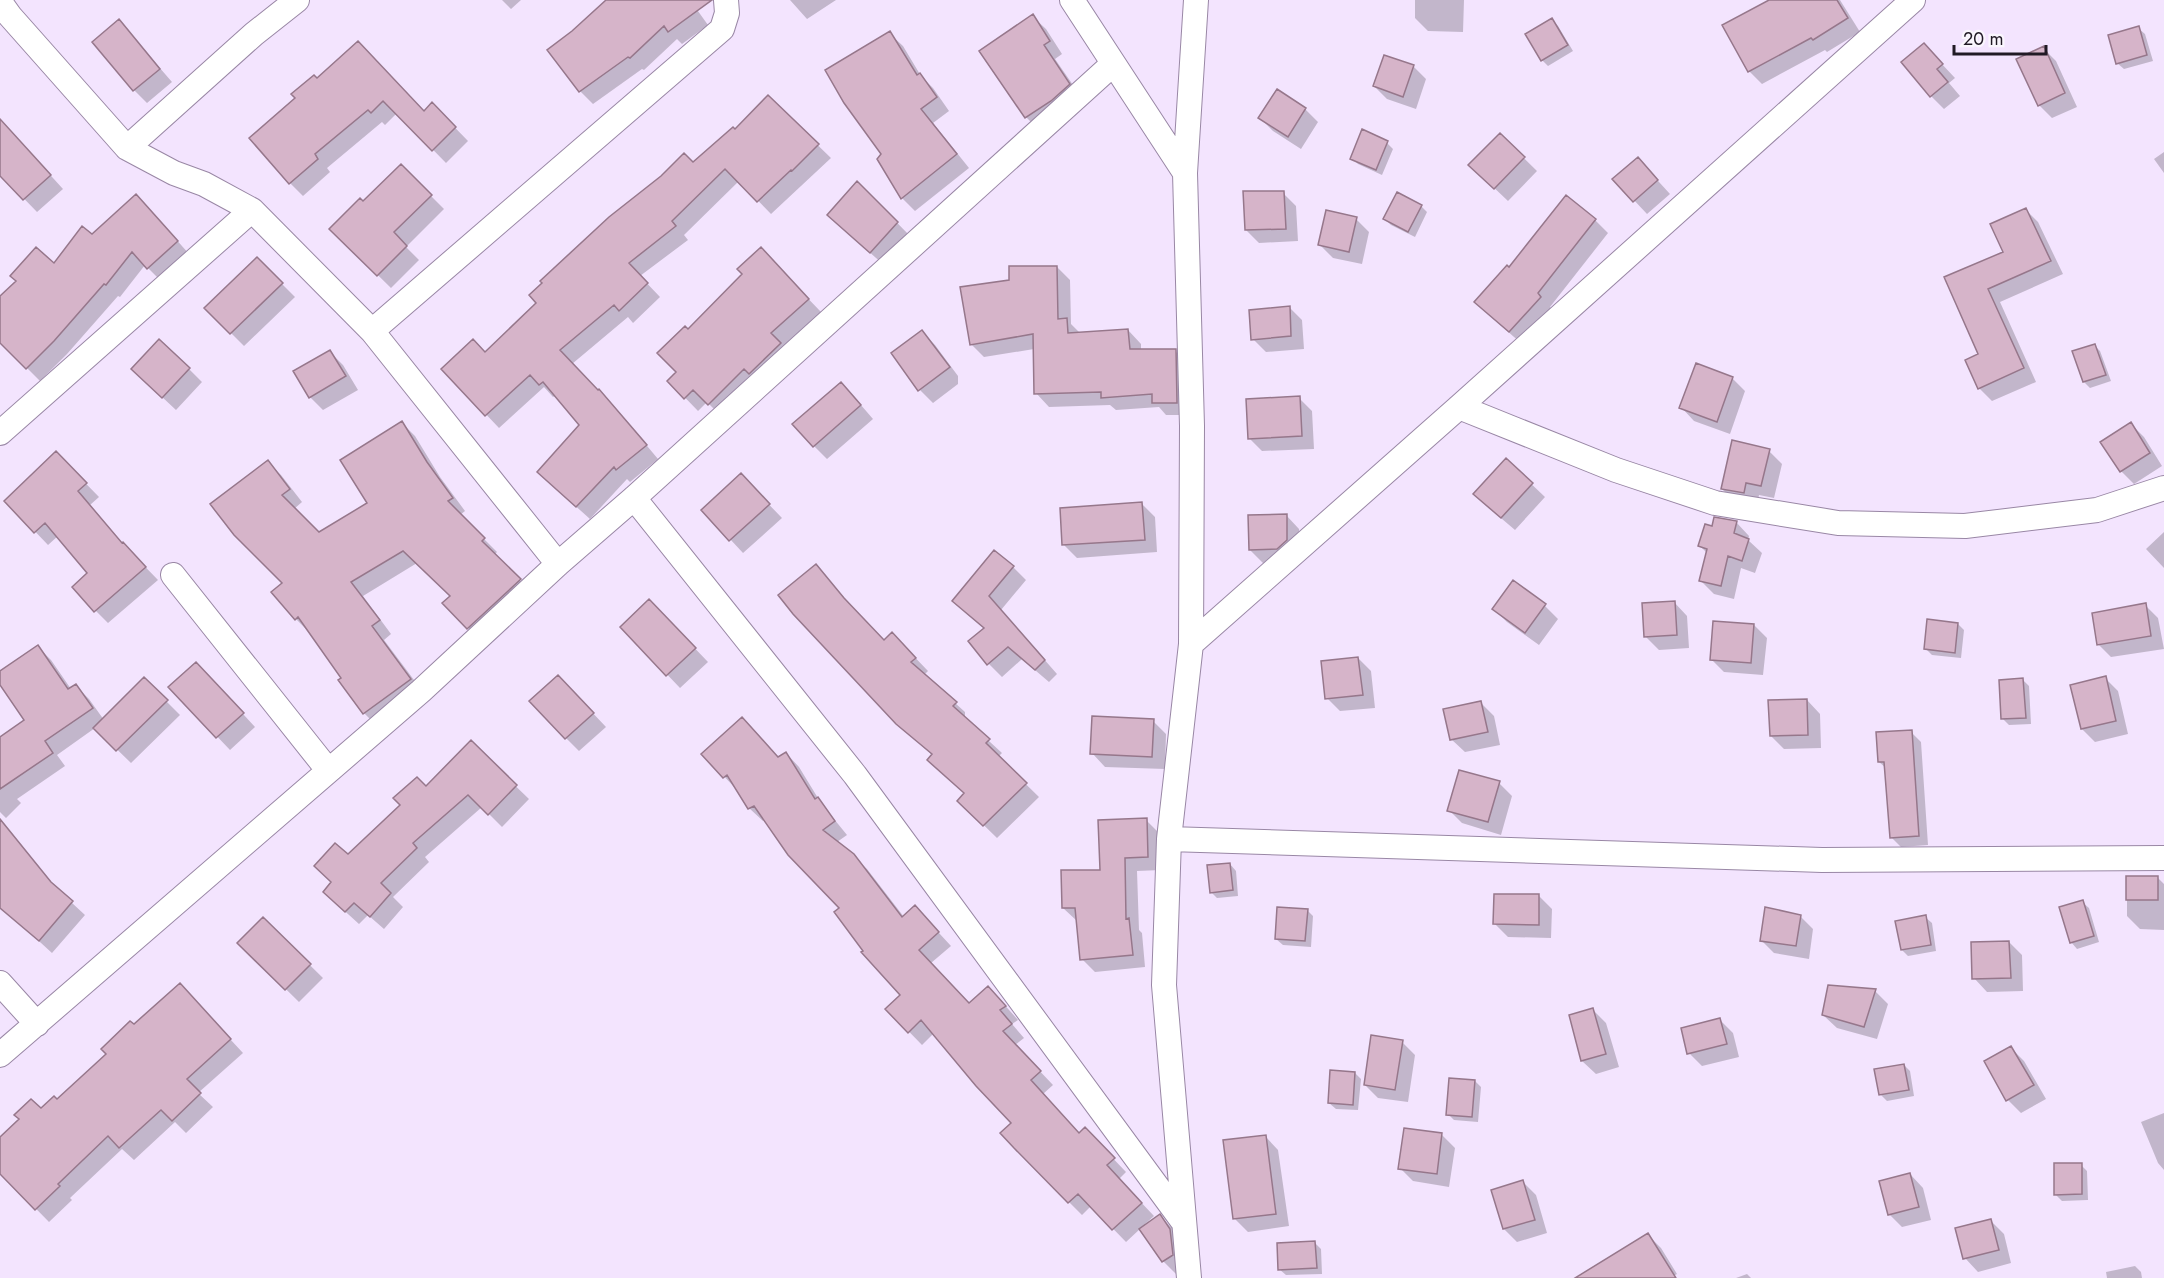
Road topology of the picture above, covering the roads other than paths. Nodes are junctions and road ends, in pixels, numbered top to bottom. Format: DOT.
graph roads {
  1 [pos="297,0"];
  2 [pos="726,0"];
  3 [pos="1072,0"];
  4 [pos="1196,0"];
  5 [pos="1913,0"];
  6 [pos="3,14"];
  7 [pos="1113,64"];
  8 [pos="127,148"];
  9 [pos="1185,173"];
  10 [pos="252,210"];
  11 [pos="372,331"];
  12 [pos="1460,407"];
  13 [pos="0,433"];
  14 [pos="2164,488"];
  15 [pos="634,498"];
  16 [pos="558,564"];
  17 [pos="173,575"];
  18 [pos="1191,644"];
  19 [pos="328,770"];
  20 [pos="1169,838"];
  21 [pos="2164,858"];
  22 [pos="0,982"];
  23 [pos="37,1024"];
  24 [pos="0,1055"];
  25 [pos="1184,1223"];
  26 [pos="1189,1278"];
  1 -- 8 [label="street"];
  2 -- 11 [label="street"];
  3 -- 7 [label="street"];
  4 -- 9 [label="street"];
  5 -- 12 [label="street"];
  6 -- 8 [label="street"];
  7 -- 9 [label="street"];
  7 -- 15 [label="street"];
  8 -- 10 [label="street"];
  9 -- 18 [label="street"];
  10 -- 11 [label="street"];
  10 -- 13 [label="street"];
  11 -- 16 [label="street"];
  12 -- 14 [label="street"];
  12 -- 18 [label="street"];
  15 -- 16 [label="street"];
  15 -- 25 [label="street"];
  16 -- 19 [label="street"];
  17 -- 19 [label="street"];
  18 -- 20 [label="street"];
  19 -- 23 [label="street"];
  20 -- 21 [label="street"];
  20 -- 25 [label="street"];
  22 -- 23 [label="street"];
  23 -- 24 [label="street"];
  25 -- 26 [label="street"];
}
